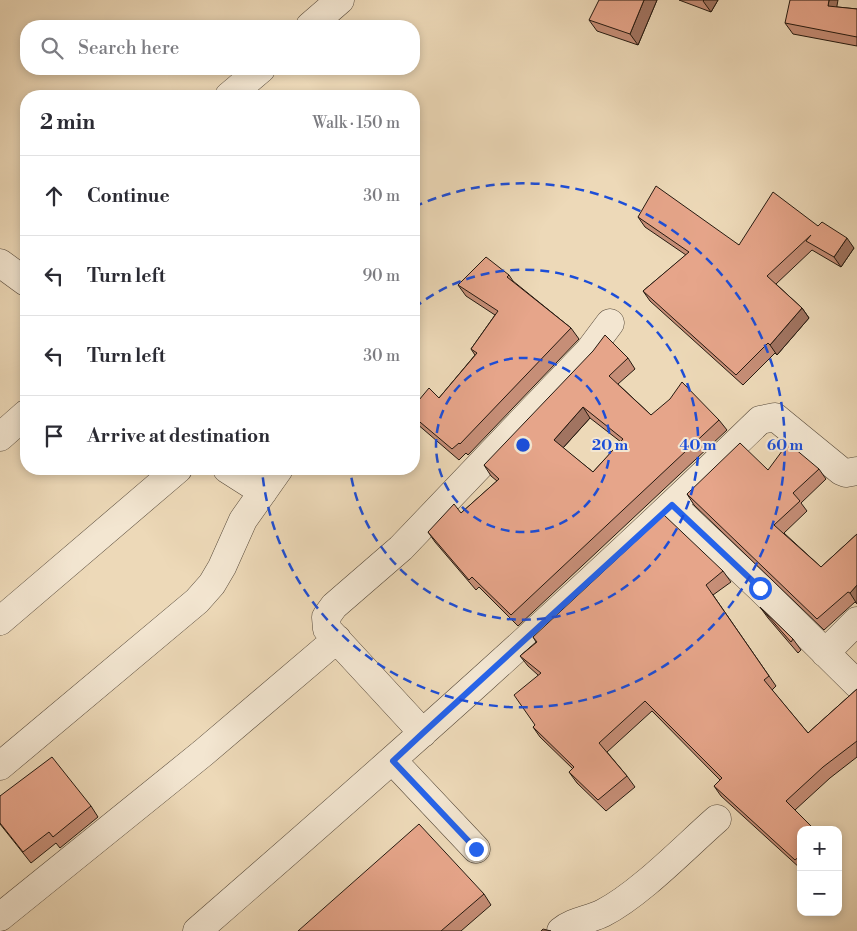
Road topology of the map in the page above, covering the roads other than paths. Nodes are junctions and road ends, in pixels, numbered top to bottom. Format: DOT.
graph roads {
  1 [pos="340,0"];
  2 [pos="317,20"];
  3 [pos="254,75"];
  4 [pos="236,90"];
  5 [pos="0,263"];
  6 [pos="20,278"];
  7 [pos="610,323"];
  8 [pos="20,419"];
  9 [pos="0,437"];
  10 [pos="857,471"];
  11 [pos="171,475"];
  12 [pos="236,475"];
  13 [pos="275,475"];
  14 [pos="263,492"];
  15 [pos="672,505"];
  16 [pos="857,620"];
  17 [pos="0,621"];
  18 [pos="337,639"];
  19 [pos="825,653"];
  20 [pos="857,684"];
  21 [pos="423,733"];
  22 [pos="393,761"];
  23 [pos="0,766"];
  24 [pos="717,819"];
  25 [pos="476,849"];
  26 [pos="0,917"];
  27 [pos="197,931"];
  28 [pos="561,931"];
  1 -- 2 [label="street"];
  3 -- 4 [label="street"];
  5 -- 6 [label="street"];
  7 -- 18 [label="street"];
  8 -- 9 [label="street"];
  10 -- 15 [label="street"];
  11 -- 17 [label="street"];
  12 -- 14 [label="street"];
  13 -- 14 [label="street"];
  14 -- 23 [label="street"];
  15 -- 19 [label="street"];
  15 -- 21 [label="street"];
  16 -- 19 [label="street"];
  18 -- 21 [label="street"];
  18 -- 26 [label="street"];
  19 -- 20 [label="street"];
  21 -- 22 [label="street"];
  22 -- 25 [label="street"];
  22 -- 27 [label="street"];
  24 -- 28 [label="street"];
}
